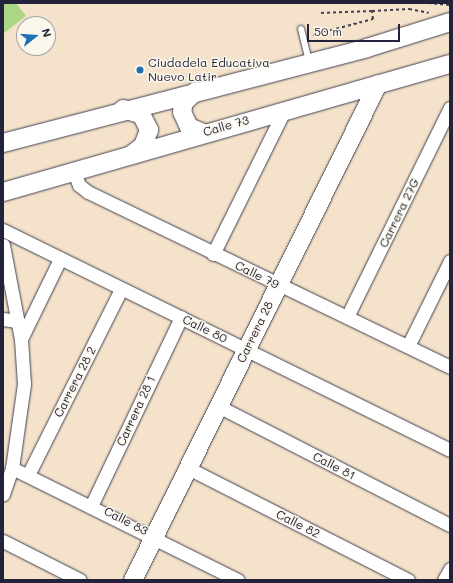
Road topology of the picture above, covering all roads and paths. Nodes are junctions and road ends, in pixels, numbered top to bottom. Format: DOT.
graph roads {
  1 [pos="428,3"];
  2 [pos="450,5"];
  3 [pos="372,11"];
  4 [pos="319,13"];
  5 [pos="443,18"];
  6 [pos="301,29"];
  7 [pos="311,38"];
  8 [pos="309,62"];
  9 [pos="450,64"];
  10 [pos="378,84"];
  11 [pos="196,91"];
  12 [pos="450,108"];
  13 [pos="123,109"];
  14 [pos="284,109"];
  15 [pos="203,133"];
  16 [pos="3,143"];
  17 [pos="127,157"];
  18 [pos="74,172"];
  19 [pos="3,192"];
  20 [pos="3,230"];
  21 [pos="3,246"];
  22 [pos="213,254"];
  23 [pos="60,259"];
  24 [pos="450,262"];
  25 [pos="7,279"];
  26 [pos="278,286"];
  27 [pos="122,290"];
  28 [pos="181,317"];
  29 [pos="347,317"];
  30 [pos="3,319"];
  31 [pos="17,321"];
  32 [pos="21,339"];
  33 [pos="408,346"];
  34 [pos="246,349"];
  35 [pos="450,367"];
  36 [pos="218,406"];
  37 [pos="450,450"];
  38 [pos="12,468"];
  39 [pos="188,468"];
  40 [pos="28,475"];
  41 [pos="4,488"];
  42 [pos="92,504"];
  43 [pos="450,525"];
  44 [pos="156,536"];
  45 [pos="3,541"];
  46 [pos="450,569"];
  47 [pos="223,577"];
  48 [pos="80,580"];
  49 [pos="134,580"];
  50 [pos="238,580"];
  51 [pos="408,580"];
  52 [pos="444,580"];
  1 -- 2 [label="path"];
  3 -- 4 [label="path"];
  3 -- 5 [label="path"];
  3 -- 7 [label="path"];
  5 -- 8 [label="main road"];
  6 -- 8 [label="lane"];
  8 -- 11 [label="main road"];
  9 -- 10 [label="main road, Calle 73"];
  10 -- 14 [label="main road, Calle 73"];
  10 -- 26 [label="main road, Carrera 28"];
  11 -- 13 [label="main road"];
  11 -- 15 [label="main road"];
  12 -- 29 [label="street, Carrera 27G"];
  13 -- 16 [label="main road"];
  13 -- 17 [label="main road"];
  14 -- 15 [label="main road, Calle 73"];
  14 -- 22 [label="street"];
  15 -- 17 [label="main road, Calle 73"];
  17 -- 18 [label="main road, Calle 73"];
  18 -- 19 [label="main road, Calle 73"];
  18 -- 22 [label="street, Calle 79"];
  20 -- 23 [label="street, Calle 80"];
  21 -- 25 [label="street"];
  22 -- 26 [label="street, Calle 79"];
  23 -- 27 [label="street, Calle 80"];
  23 -- 32 [label="street"];
  24 -- 33 [label="street"];
  25 -- 31 [label="street"];
  26 -- 29 [label="street, Calle 79"];
  26 -- 34 [label="main road, Carrera 28"];
  27 -- 28 [label="street, Calle 80"];
  27 -- 40 [label="street, Carrera 28 2"];
  28 -- 34 [label="street, Calle 80"];
  28 -- 42 [label="street, Carrera 28 1"];
  29 -- 33 [label="street, Calle 79"];
  30 -- 31 [label="street"];
  31 -- 32 [label="street"];
  32 -- 38 [label="street"];
  33 -- 35 [label="street, Calle 79"];
  34 -- 36 [label="main road, Carrera 28"];
  34 -- 37 [label="street, Calle 80"];
  36 -- 39 [label="main road, Carrera 28"];
  36 -- 43 [label="street, Calle 81"];
  38 -- 40 [label="street, Calle 83"];
  38 -- 41 [label="street"];
  39 -- 44 [label="main road, Carrera 28"];
  39 -- 51 [label="street, Calle 82"];
  40 -- 42 [label="street, Calle 83"];
  42 -- 44 [label="street, Calle 83"];
  44 -- 47 [label="street, Calle 83"];
  44 -- 49 [label="main road, Carrera 28"];
  45 -- 48 [label="street"];
  46 -- 52 [label="street"];
  47 -- 50 [label="street, Calle 83"];
}
